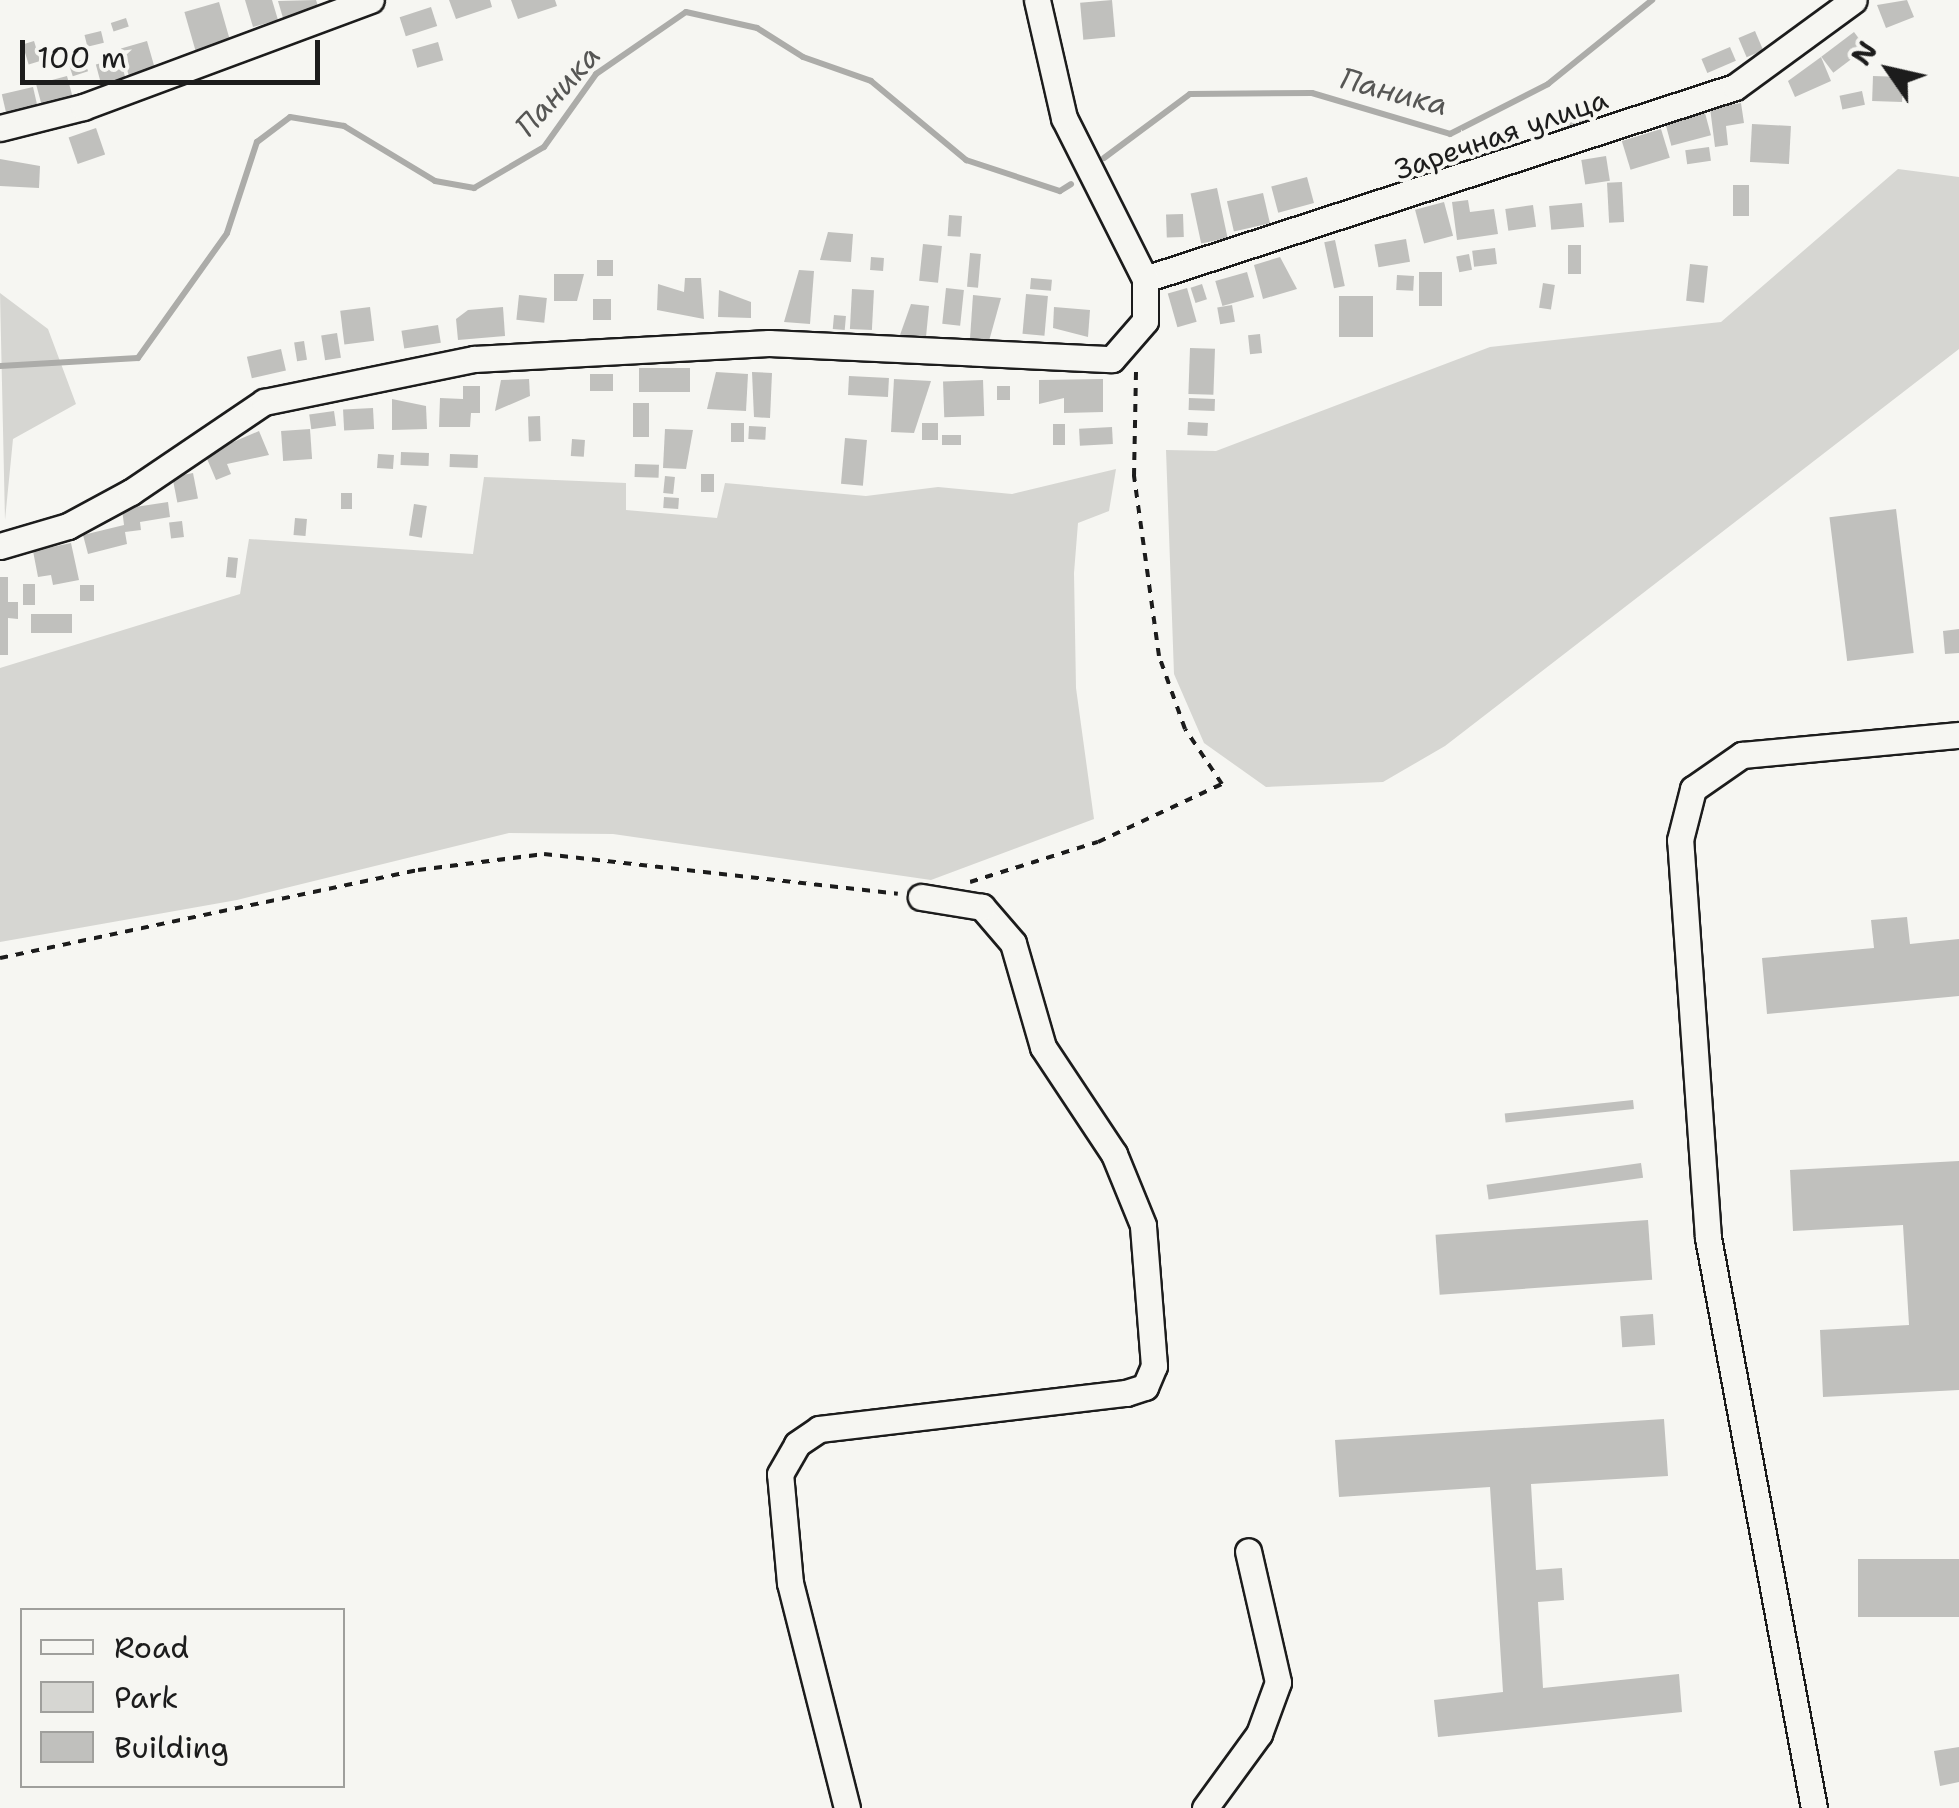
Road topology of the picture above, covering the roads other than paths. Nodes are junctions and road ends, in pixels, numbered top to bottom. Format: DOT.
graph roads {
  1 [pos="371,0"];
  2 [pos="1037,0"];
  3 [pos="1854,0"];
  4 [pos="0,128"];
  5 [pos="1145,279"];
  6 [pos="0,546"];
  7 [pos="1959,735"];
  8 [pos="921,897"];
  9 [pos="1248,1550"];
  10 [pos="847,1808"];
  11 [pos="1205,1808"];
  12 [pos="1814,1808"];
  1 -- 4 [label="street"];
  2 -- 5 [label="street"];
  3 -- 5 [label="street, Заречная улица"];
  5 -- 6 [label="street"];
  7 -- 12 [label="street"];
  8 -- 10 [label="street"];
  9 -- 11 [label="street"];
}
